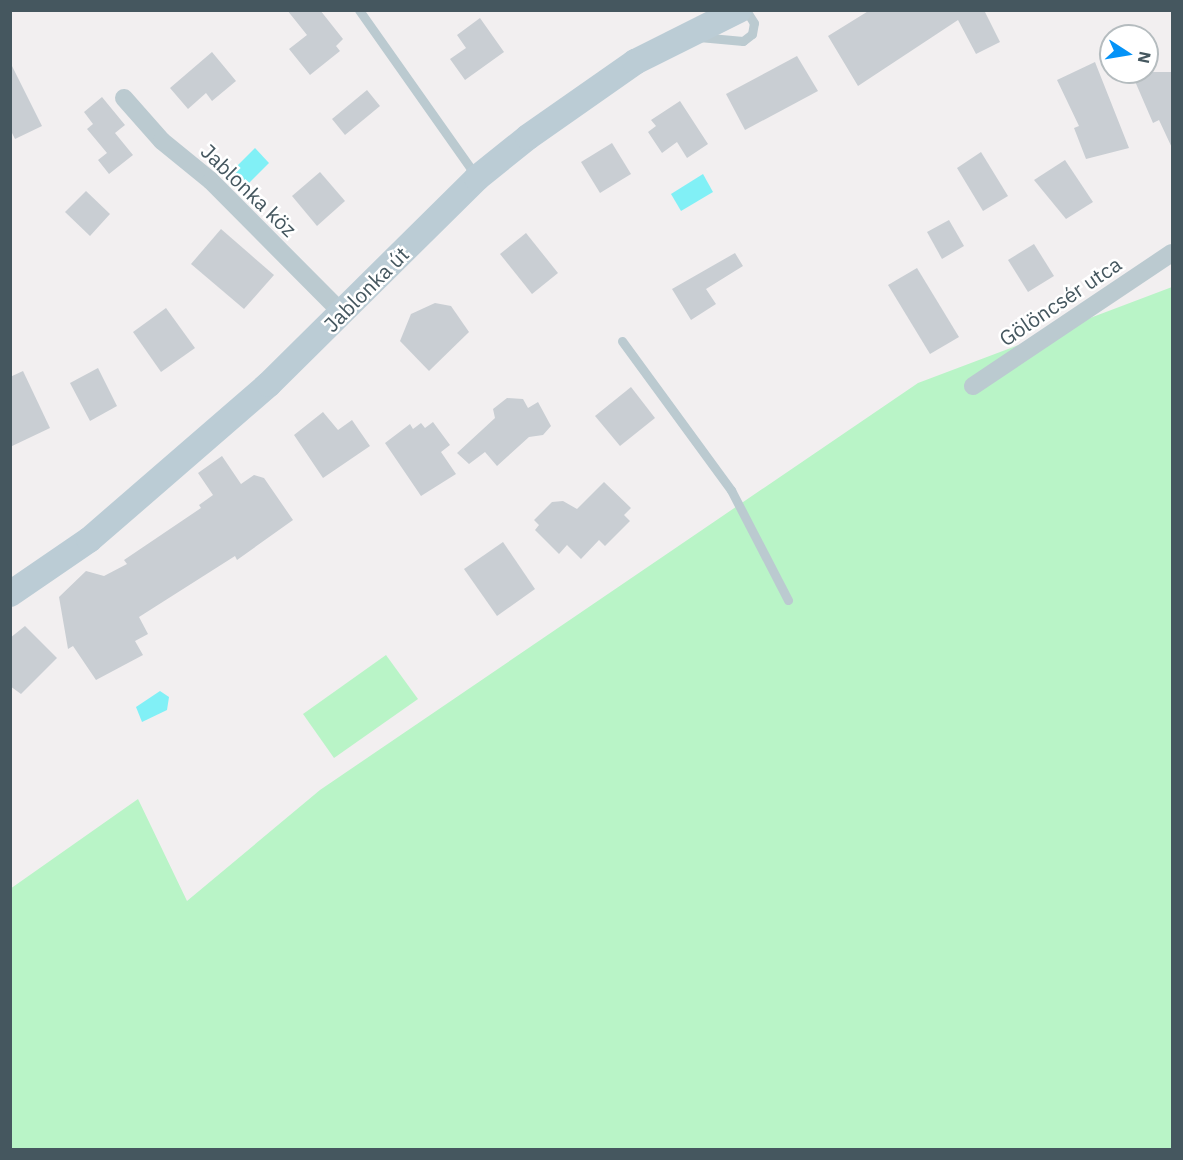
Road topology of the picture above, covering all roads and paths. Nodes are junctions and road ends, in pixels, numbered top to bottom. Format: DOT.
graph roads {
  1 [pos="359,10"];
  2 [pos="739,10"];
  3 [pos="746,10"];
  4 [pos="688,34"];
  5 [pos="124,98"];
  6 [pos="477,178"];
  7 [pos="1173,253"];
  8 [pos="343,314"];
  9 [pos="622,341"];
  10 [pos="973,386"];
  11 [pos="10,594"];
  12 [pos="788,600"];
  1 -- 6 [label="lane"];
  2 -- 4 [label="street, Jablonka út"];
  3 -- 4 [label="lane"];
  4 -- 6 [label="street, Jablonka út"];
  5 -- 8 [label="street, Jablonka köz"];
  6 -- 8 [label="street, Jablonka út"];
  7 -- 10 [label="street, Gölöncsér utca"];
  8 -- 11 [label="street, Jablonka út"];
  9 -- 12 [label="lane"];
}
